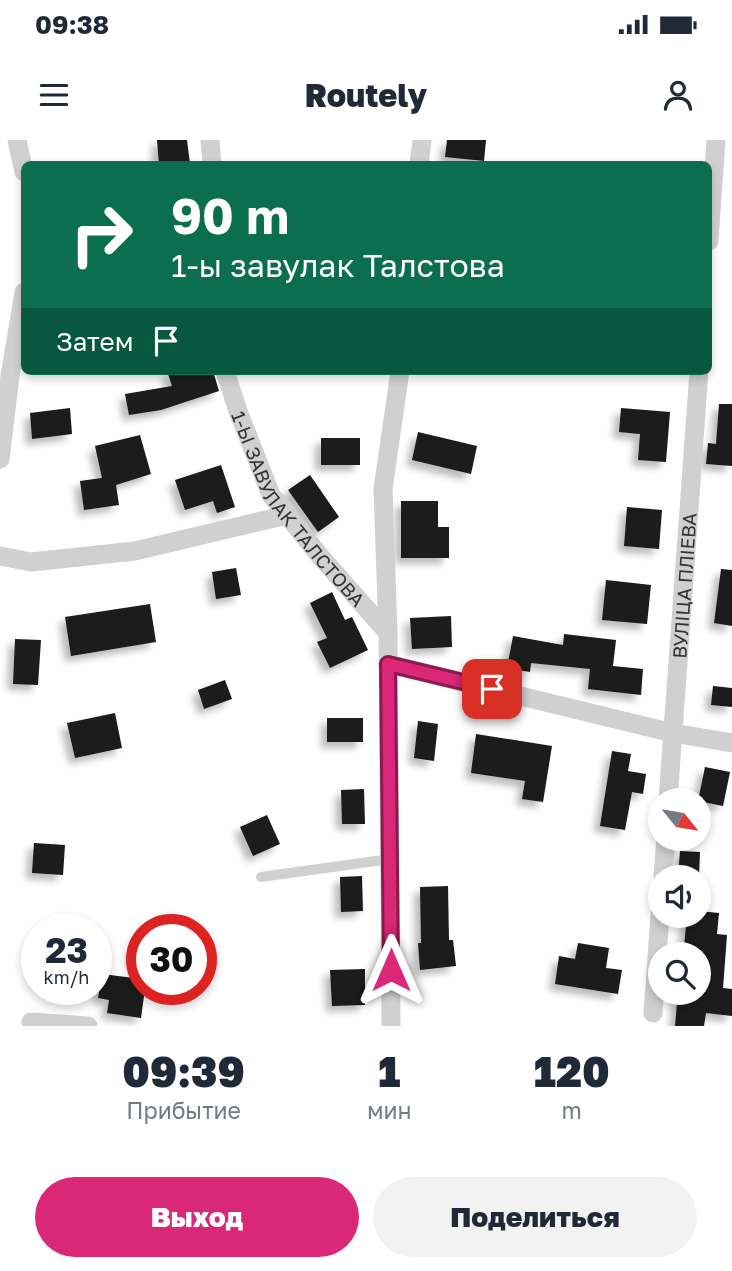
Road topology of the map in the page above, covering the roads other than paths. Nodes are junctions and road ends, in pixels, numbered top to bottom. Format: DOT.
graph roads {
  1 [pos="17,140"];
  2 [pos="211,140"];
  3 [pos="422,140"];
  4 [pos="716,140"];
  5 [pos="22,161"];
  6 [pos="212,161"];
  7 [pos="419,161"];
  8 [pos="712,198"];
  9 [pos="21,310"];
  10 [pos="226,375"];
  11 [pos="399,375"];
  12 [pos="699,375"];
  13 [pos="0,459"];
  14 [pos="287,515"];
  15 [pos="0,556"];
  16 [pos="388,634"];
  17 [pos="388,664"];
  18 [pos="673,733"];
  19 [pos="732,743"];
  20 [pos="669,788"];
  21 [pos="390,859"];
  22 [pos="261,877"];
  23 [pos="659,928"];
  24 [pos="653,1013"];
  25 [pos="31,1022"];
  26 [pos="88,1026"];
  27 [pos="391,1026"];
  1 -- 5 [label="street"];
  2 -- 6 [label="street"];
  3 -- 7 [label="street"];
  4 -- 8 [label="street"];
  9 -- 13 [label="street"];
  10 -- 14 [label="street, 1-Ы ЗАВУЛАК ТАЛСТОВА"];
  11 -- 16 [label="street"];
  12 -- 18 [label="street, ВУЛІЦА ПЛІЕВА"];
  14 -- 15 [label="street"];
  14 -- 16 [label="street, 1-Ы ЗАВУЛАК ТАЛСТОВА"];
  16 -- 17 [label="street"];
  17 -- 18 [label="street"];
  17 -- 21 [label="street"];
  18 -- 19 [label="street"];
  18 -- 20 [label="street, ВУЛІЦА ПЛІЕВА"];
  21 -- 22 [label="lane"];
  21 -- 27 [label="street"];
  23 -- 24 [label="street"];
  25 -- 26 [label="street"];
}
